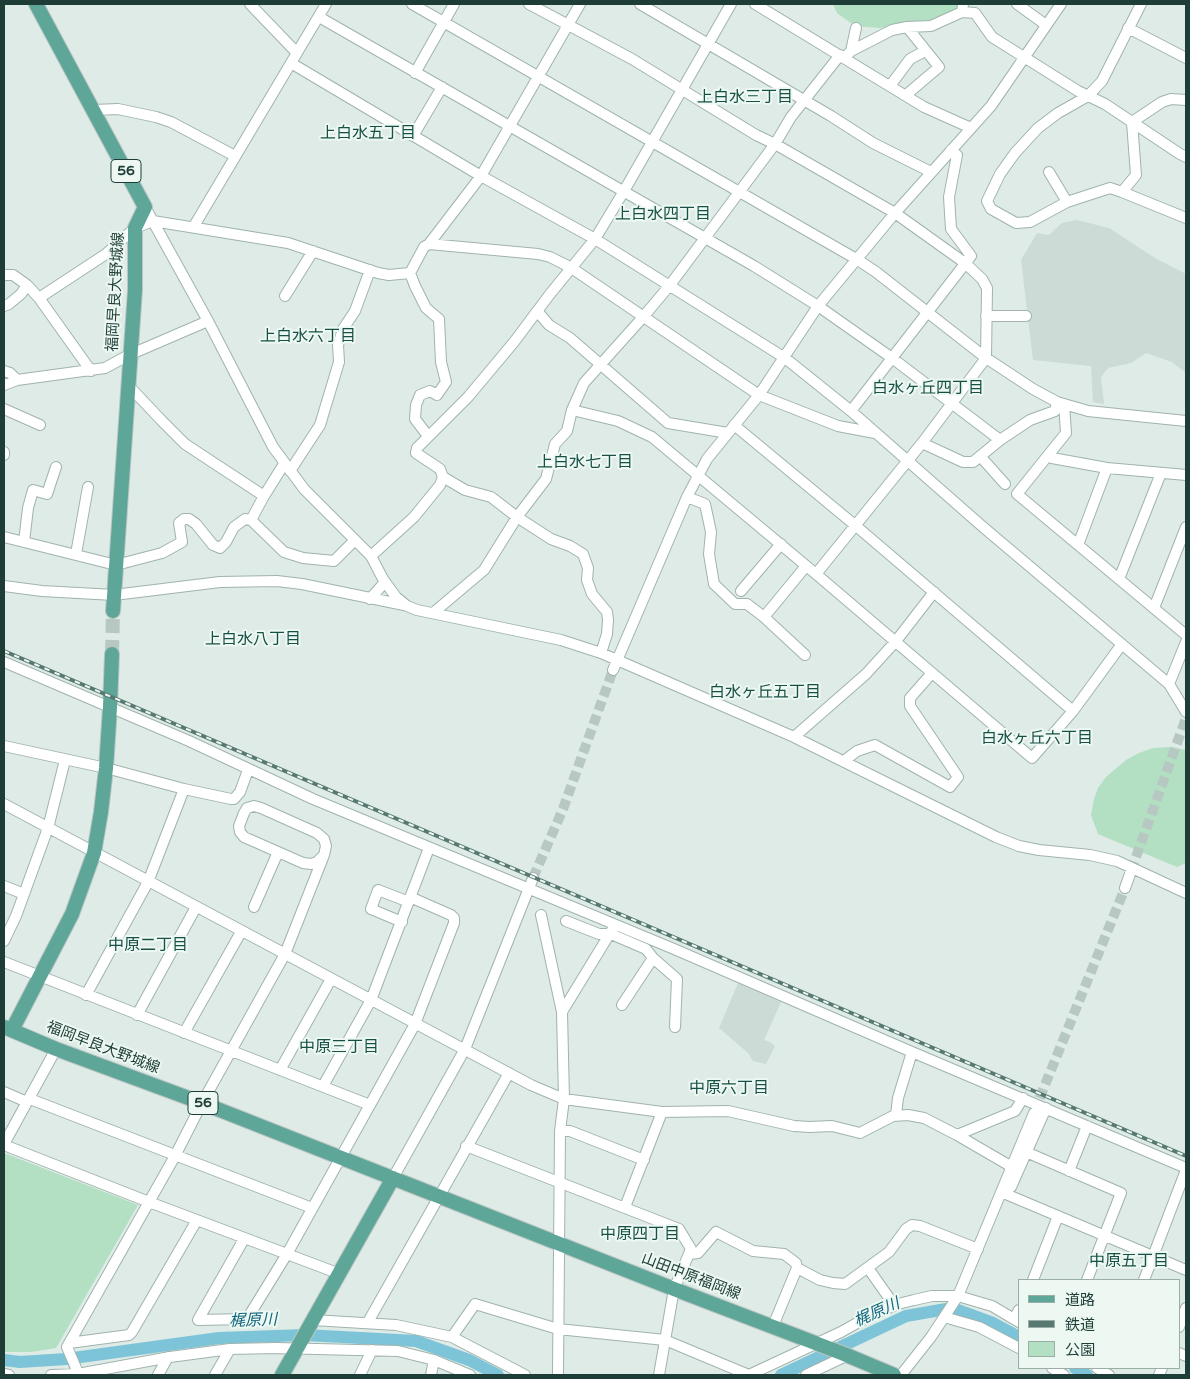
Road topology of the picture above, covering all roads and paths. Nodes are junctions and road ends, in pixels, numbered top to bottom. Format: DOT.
graph roads {
  1 [pos="36,4"];
  2 [pos="250,4"];
  3 [pos="326,4"];
  4 [pos="412,4"];
  5 [pos="454,4"];
  6 [pos="529,4"];
  7 [pos="580,4"];
  8 [pos="640,4"];
  9 [pos="731,4"];
  10 [pos="755,4"];
  11 [pos="1017,4"];
  12 [pos="1061,4"];
  13 [pos="1140,4"];
  14 [pos="962,8"];
  15 [pos="318,17"];
  16 [pos="443,22"];
  17 [pos="569,25"];
  18 [pos="1046,25"];
  19 [pos="907,27"];
  20 [pos="856,28"];
  21 [pos="1128,28"];
  22 [pos="708,43"];
  23 [pos="925,51"];
  24 [pos="845,54"];
  25 [pos="1024,56"];
  26 [pos="294,58"];
  27 [pos="1186,58"];
  28 [pos="414,73"];
  29 [pos="539,76"];
  30 [pos="890,86"];
  31 [pos="442,87"];
  32 [pos="682,90"];
  33 [pos="906,95"];
  34 [pos="1088,96"];
  35 [pos="1186,100"];
  36 [pos="805,101"];
  37 [pos="94,110"];
  38 [pos="1132,122"];
  39 [pos="510,126"];
  40 [pos="971,128"];
  41 [pos="413,136"];
  42 [pos="652,141"];
  43 [pos="774,144"];
  44 [pos="951,150"];
  45 [pos="235,156"];
  46 [pos="1186,157"];
  47 [pos="930,172"];
  48 [pos="1049,172"];
  49 [pos="481,176"];
  50 [pos="624,191"];
  51 [pos="740,192"];
  52 [pos="1122,192"];
  53 [pos="1067,202"];
  54 [pos="145,207"];
  55 [pos="895,213"];
  56 [pos="1186,218"];
  57 [pos="153,220"];
  58 [pos="194,226"];
  59 [pos="135,228"];
  60 [pos="705,238"];
  61 [pos="594,239"];
  62 [pos="429,244"];
  63 [pos="313,251"];
  64 [pos="858,260"];
  65 [pos="965,264"];
  66 [pos="571,268"];
  67 [pos="370,270"];
  68 [pos="410,273"];
  69 [pos="4,275"];
  70 [pos="27,285"];
  71 [pos="670,285"];
  72 [pos="285,296"];
  73 [pos="39,298"];
  74 [pos="4,306"];
  75 [pos="818,306"];
  76 [pos="538,312"];
  77 [pos="926,312"];
  78 [pos="644,316"];
  79 [pos="986,316"];
  80 [pos="1026,316"];
  81 [pos="208,321"];
  82 [pos="129,354"];
  83 [pos="785,358"];
  84 [pos="892,358"];
  85 [pos="986,358"];
  86 [pos="600,364"];
  87 [pos="4,371"];
  88 [pos="91,371"];
  89 [pos="17,380"];
  90 [pos="128,384"];
  91 [pos="4,385"];
  92 [pos="759,395"];
  93 [pos="952,403"];
  94 [pos="1061,403"];
  95 [pos="4,409"];
  96 [pos="572,410"];
  97 [pos="851,411"];
  98 [pos="1186,420"];
  99 [pos="40,425"];
  100 [pos="731,429"];
  101 [pos="877,433"];
  102 [pos="428,436"];
  103 [pos="1000,440"];
  104 [pos="922,443"];
  105 [pos="1050,454"];
  106 [pos="980,456"];
  107 [pos="908,462"];
  108 [pos="287,467"];
  109 [pos="1107,468"];
  110 [pos="51,472"];
  111 [pos="1161,473"];
  112 [pos="1186,475"];
  113 [pos="443,476"];
  114 [pos="698,476"];
  115 [pos="1005,484"];
  116 [pos="88,487"];
  117 [pos="264,496"];
  118 [pos="687,497"];
  119 [pos="517,517"];
  120 [pos="251,520"];
  121 [pos="856,526"];
  122 [pos="1186,526"];
  123 [pos="4,537"];
  124 [pos="355,540"];
  125 [pos="24,542"];
  126 [pos="781,544"];
  127 [pos="1078,545"];
  128 [pos="76,554"];
  129 [pos="371,556"];
  130 [pos="116,565"];
  131 [pos="806,566"];
  132 [pos="816,574"];
  133 [pos="1119,579"];
  134 [pos="385,582"];
  135 [pos="4,586"];
  136 [pos="741,590"];
  137 [pos="934,592"];
  138 [pos="114,596"];
  139 [pos="370,599"];
  140 [pos="407,606"];
  141 [pos="1154,608"];
  142 [pos="113,611"];
  143 [pos="433,614"];
  144 [pos="764,616"];
  145 [pos="1186,635"];
  146 [pos="896,641"];
  147 [pos="1186,642"];
  148 [pos="1122,644"];
  149 [pos="601,653"];
  150 [pos="112,654"];
  151 [pos="805,655"];
  152 [pos="618,659"];
  153 [pos="4,662"];
  154 [pos="613,670"];
  155 [pos="932,673"];
  156 [pos="1169,684"];
  157 [pos="110,707"];
  158 [pos="1073,711"];
  159 [pos="1186,712"];
  160 [pos="794,736"];
  161 [pos="4,746"];
  162 [pos="65,760"];
  163 [pos="844,762"];
  164 [pos="106,768"];
  165 [pos="248,770"];
  166 [pos="184,789"];
  167 [pos="4,804"];
  168 [pos="48,828"];
  169 [pos="429,848"];
  170 [pos="278,852"];
  171 [pos="94,853"];
  172 [pos="324,855"];
  173 [pos="303,863"];
  174 [pos="1131,872"];
  175 [pos="148,882"];
  176 [pos="531,883"];
  177 [pos="313,885"];
  178 [pos="4,886"];
  179 [pos="1125,888"];
  180 [pos="1186,893"];
  181 [pos="24,894"];
  182 [pos="410,900"];
  183 [pos="196,907"];
  184 [pos="254,907"];
  185 [pos="542,915"];
  186 [pos="566,921"];
  187 [pos="402,922"];
  188 [pos="613,930"];
  189 [pos="241,932"];
  190 [pos="4,941"];
  191 [pos="284,954"];
  192 [pos="653,958"];
  193 [pos="4,962"];
  194 [pos="40,977"];
  195 [pos="331,979"];
  196 [pos="86,995"];
  197 [pos="372,1000"];
  198 [pos="622,1005"];
  199 [pos="562,1012"];
  200 [pos="137,1014"];
  201 [pos="415,1024"];
  202 [pos="675,1027"];
  203 [pos="8,1028"];
  204 [pos="184,1032"];
  205 [pos="56,1049"];
  206 [pos="465,1049"];
  207 [pos="232,1051"];
  208 [pos="912,1052"];
  209 [pos="280,1070"];
  210 [pos="509,1073"];
  211 [pos="323,1086"];
  212 [pos="4,1092"];
  213 [pos="1023,1098"];
  214 [pos="564,1099"];
  215 [pos="28,1100"];
  216 [pos="202,1103"];
  217 [pos="370,1105"];
  218 [pos="1046,1108"];
  219 [pos="662,1112"];
  220 [pos="1034,1112"];
  221 [pos="896,1115"];
  222 [pos="1087,1126"];
  223 [pos="560,1132"];
  224 [pos="957,1135"];
  225 [pos="4,1145"];
  226 [pos="466,1146"];
  227 [pos="1026,1152"];
  228 [pos="175,1156"];
  229 [pos="340,1158"];
  230 [pos="644,1160"];
  231 [pos="1012,1167"];
  232 [pos="1186,1169"];
  233 [pos="1069,1170"];
  234 [pos="393,1178"];
  235 [pos="560,1182"];
  236 [pos="1004,1193"];
  237 [pos="439,1196"];
  238 [pos="149,1202"];
  239 [pos="625,1207"];
  240 [pos="312,1208"];
  241 [pos="1058,1216"];
  242 [pos="197,1220"];
  243 [pos="1104,1235"];
  244 [pos="244,1239"];
  245 [pos="558,1243"];
  246 [pos="978,1249"];
  247 [pos="286,1254"];
  248 [pos="690,1254"];
  249 [pos="1154,1257"];
  250 [pos="797,1268"];
  251 [pos="868,1268"];
  252 [pos="1186,1270"];
  253 [pos="340,1274"];
  254 [pos="1033,1279"];
  255 [pos="1086,1279"];
  256 [pos="1144,1279"];
  257 [pos="674,1289"];
  258 [pos="957,1297"];
  259 [pos="894,1306"];
  260 [pos="1186,1308"];
  261 [pos="945,1316"];
  262 [pos="1017,1317"];
  263 [pos="368,1322"];
  264 [pos="311,1323"];
  265 [pos="1180,1324"];
  266 [pos="773,1326"];
  267 [pos="558,1329"];
  268 [pos="452,1337"];
  269 [pos="665,1340"];
  270 [pos="822,1345"];
  271 [pos="68,1346"];
  272 [pos="1018,1347"];
  273 [pos="297,1348"];
  274 [pos="230,1349"];
  275 [pos="372,1350"];
  276 [pos="846,1355"];
  277 [pos="168,1357"];
  278 [pos="434,1360"];
  279 [pos="78,1373"];
  280 [pos="4,1374"];
  281 [pos="9,1375"];
  282 [pos="51,1375"];
  283 [pos="158,1375"];
  284 [pos="215,1375"];
  285 [pos="282,1375"];
  286 [pos="360,1375"];
  287 [pos="431,1375"];
  288 [pos="470,1375"];
  289 [pos="525,1375"];
  290 [pos="558,1375"];
  291 [pos="659,1375"];
  292 [pos="806,1375"];
  293 [pos="894,1375"];
  294 [pos="901,1375"];
  1 -- 37 [label="main road, 56"];
  2 -- 26 [label="street"];
  3 -- 15 [label="street"];
  4 -- 16 [label="street"];
  5 -- 16 [label="street"];
  6 -- 17 [label="street"];
  7 -- 17 [label="street"];
  8 -- 22 [label="street"];
  9 -- 22 [label="street"];
  10 -- 24 [label="street"];
  11 -- 18 [label="street"];
  12 -- 18 [label="street"];
  13 -- 21 [label="street"];
  14 -- 19 [label="street"];
  14 -- 25 [label="street"];
  15 -- 26 [label="street"];
  15 -- 28 [label="street"];
  16 -- 28 [label="street"];
  16 -- 29 [label="street"];
  17 -- 29 [label="street"];
  17 -- 32 [label="street"];
  18 -- 25 [label="street"];
  19 -- 23 [label="street"];
  19 -- 24 [label="street"];
  20 -- 24 [label="street"];
  21 -- 27 [label="street"];
  21 -- 34 [label="street"];
  22 -- 32 [label="street"];
  22 -- 36 [label="street"];
  23 -- 30 [label="street"];
  23 -- 33 [label="street"];
  24 -- 30 [label="street"];
  24 -- 36 [label="street"];
  25 -- 34 [label="street"];
  25 -- 40 [label="street"];
  26 -- 41 [label="street"];
  26 -- 45 [label="street"];
  28 -- 31 [label="street"];
  29 -- 39 [label="street"];
  29 -- 42 [label="street"];
  30 -- 33 [label="street"];
  31 -- 39 [label="street"];
  31 -- 41 [label="street"];
  32 -- 42 [label="street"];
  32 -- 43 [label="street"];
  33 -- 40 [label="street"];
  34 -- 38 [label="street"];
  34 -- 53 [label="street"];
  35 -- 38 [label="street"];
  36 -- 43 [label="street"];
  36 -- 47 [label="street"];
  37 -- 45 [label="street"];
  37 -- 54 [label="main road, 56"];
  38 -- 46 [label="street"];
  38 -- 52 [label="street"];
  39 -- 49 [label="street"];
  39 -- 50 [label="street"];
  40 -- 44 [label="street"];
  41 -- 49 [label="street"];
  42 -- 50 [label="street"];
  42 -- 51 [label="street"];
  43 -- 51 [label="street"];
  43 -- 55 [label="street"];
  44 -- 47 [label="street"];
  44 -- 65 [label="street"];
  45 -- 58 [label="street"];
  47 -- 55 [label="street"];
  48 -- 53 [label="street"];
  49 -- 61 [label="street"];
  49 -- 62 [label="street"];
  50 -- 60 [label="street"];
  50 -- 61 [label="street"];
  51 -- 60 [label="street"];
  51 -- 64 [label="street"];
  52 -- 53 [label="street"];
  52 -- 56 [label="street"];
  54 -- 57 [label="street"];
  54 -- 59 [label="main road, 福岡早良大野城線"];
  55 -- 64 [label="street"];
  55 -- 65 [label="street"];
  57 -- 58 [label="street"];
  57 -- 59 [label="street"];
  57 -- 81 [label="street"];
  58 -- 63 [label="street"];
  59 -- 73 [label="street"];
  59 -- 82 [label="main road, 福岡早良大野城線"];
  60 -- 71 [label="street"];
  60 -- 75 [label="street"];
  61 -- 66 [label="street"];
  61 -- 71 [label="street"];
  62 -- 66 [label="street"];
  62 -- 68 [label="street"];
  63 -- 67 [label="street"];
  63 -- 72 [label="street"];
  64 -- 75 [label="street"];
  64 -- 77 [label="street"];
  65 -- 77 [label="street"];
  65 -- 79 [label="street"];
  66 -- 76 [label="street"];
  66 -- 78 [label="street"];
  67 -- 68 [label="street"];
  67 -- 108 [label="street"];
  68 -- 102 [label="street"];
  69 -- 70 [label="street"];
  70 -- 73 [label="street"];
  70 -- 74 [label="street"];
  71 -- 78 [label="street"];
  71 -- 83 [label="street"];
  73 -- 88 [label="street"];
  75 -- 83 [label="street"];
  75 -- 84 [label="street"];
  76 -- 86 [label="street"];
  76 -- 102 [label="street"];
  77 -- 84 [label="street"];
  77 -- 85 [label="street"];
  78 -- 86 [label="street"];
  78 -- 92 [label="street"];
  79 -- 80 [label="street"];
  79 -- 85 [label="street"];
  81 -- 82 [label="street"];
  81 -- 108 [label="street"];
  82 -- 88 [label="street"];
  82 -- 90 [label="main road, 福岡早良大野城線"];
  83 -- 92 [label="street"];
  83 -- 97 [label="street"];
  84 -- 93 [label="street"];
  84 -- 97 [label="street"];
  85 -- 93 [label="street"];
  85 -- 94 [label="street"];
  86 -- 96 [label="street"];
  86 -- 100 [label="street"];
  87 -- 89 [label="street"];
  88 -- 89 [label="street"];
  89 -- 91 [label="street"];
  90 -- 117 [label="street"];
  90 -- 130 [label="main road, 福岡早良大野城線"];
  92 -- 100 [label="street"];
  92 -- 101 [label="street"];
  93 -- 103 [label="street"];
  93 -- 104 [label="street"];
  94 -- 98 [label="street"];
  94 -- 103 [label="street"];
  94 -- 105 [label="street"];
  95 -- 99 [label="street"];
  96 -- 114 [label="street"];
  96 -- 119 [label="street"];
  97 -- 101 [label="street"];
  100 -- 114 [label="street"];
  100 -- 121 [label="street"];
  101 -- 107 [label="street"];
  102 -- 113 [label="street"];
  103 -- 106 [label="street"];
  104 -- 106 [label="street"];
  104 -- 107 [label="street"];
  105 -- 109 [label="street"];
  105 -- 127 [label="street"];
  106 -- 115 [label="street"];
  107 -- 121 [label="street"];
  107 -- 148 [label="street"];
  108 -- 117 [label="street"];
  108 -- 124 [label="street"];
  109 -- 111 [label="street"];
  109 -- 127 [label="street"];
  110 -- 125 [label="street"];
  111 -- 112 [label="street"];
  111 -- 133 [label="street"];
  113 -- 119 [label="street"];
  113 -- 129 [label="street"];
  114 -- 118 [label="street"];
  114 -- 126 [label="street"];
  116 -- 128 [label="street"];
  117 -- 120 [label="street"];
  118 -- 144 [label="street"];
  118 -- 152 [label="street"];
  119 -- 143 [label="street"];
  119 -- 149 [label="street"];
  120 -- 124 [label="street"];
  120 -- 130 [label="street"];
  121 -- 132 [label="street"];
  121 -- 137 [label="street"];
  122 -- 141 [label="street"];
  123 -- 125 [label="street"];
  124 -- 129 [label="street"];
  125 -- 128 [label="street"];
  126 -- 131 [label="street"];
  126 -- 136 [label="street"];
  127 -- 133 [label="street"];
  128 -- 130 [label="street"];
  129 -- 134 [label="street"];
  130 -- 138 [label="main road, 福岡早良大野城線"];
  131 -- 132 [label="street"];
  131 -- 144 [label="street"];
  132 -- 146 [label="street"];
  133 -- 141 [label="street"];
  134 -- 139 [label="street"];
  134 -- 140 [label="street"];
  135 -- 138 [label="street"];
  137 -- 146 [label="street"];
  137 -- 158 [label="street"];
  138 -- 139 [label="street"];
  138 -- 142 [label="main road, 福岡早良大野城線"];
  139 -- 140 [label="street"];
  140 -- 143 [label="street"];
  141 -- 145 [label="street"];
  143 -- 149 [label="street"];
  144 -- 151 [label="street"];
  146 -- 155 [label="street"];
  146 -- 160 [label="street"];
  147 -- 156 [label="street"];
  148 -- 156 [label="street"];
  148 -- 158 [label="street"];
  149 -- 152 [label="street"];
  150 -- 157 [label="main road, 福岡早良大野城線 / 56"];
  152 -- 154 [label="street"];
  152 -- 160 [label="street"];
  153 -- 157 [label="street"];
  155 -- 158 [label="street"];
  155 -- 163 [label="street"];
  156 -- 159 [label="street"];
  157 -- 164 [label="main road, 福岡早良大野城線 / 56"];
  157 -- 165 [label="street"];
  160 -- 163 [label="street"];
  161 -- 162 [label="street"];
  162 -- 164 [label="street"];
  162 -- 168 [label="street"];
  163 -- 180 [label="street"];
  164 -- 166 [label="street"];
  164 -- 171 [label="main road, 福岡早良大野城線 / 56"];
  165 -- 166 [label="street"];
  165 -- 169 [label="street"];
  166 -- 175 [label="street"];
  167 -- 168 [label="street"];
  168 -- 171 [label="street"];
  168 -- 181 [label="street"];
  169 -- 176 [label="street"];
  169 -- 182 [label="street"];
  170 -- 172 [label="street"];
  170 -- 173 [label="street"];
  170 -- 184 [label="street"];
  171 -- 175 [label="street"];
  171 -- 194 [label="main road, 福岡早良大野城線 / 56"];
  172 -- 173 [label="street"];
  172 -- 177 [label="street"];
  173 -- 177 [label="street"];
  174 -- 179 [label="street"];
  175 -- 183 [label="street"];
  175 -- 196 [label="street"];
  176 -- 188 [label="street"];
  176 -- 206 [label="street"];
  177 -- 191 [label="street"];
  178 -- 181 [label="street"];
  181 -- 190 [label="street"];
  182 -- 187 [label="street"];
  182 -- 187 [label="street"];
  182 -- 201 [label="street"];
  183 -- 189 [label="street"];
  183 -- 200 [label="street"];
  185 -- 199 [label="street"];
  186 -- 188 [label="street"];
  187 -- 197 [label="street"];
  188 -- 192 [label="street"];
  188 -- 199 [label="street"];
  188 -- 208 [label="street"];
  189 -- 191 [label="street"];
  189 -- 204 [label="street"];
  191 -- 195 [label="street"];
  191 -- 207 [label="street"];
  192 -- 198 [label="street"];
  192 -- 202 [label="street"];
  193 -- 194 [label="street"];
  194 -- 196 [label="street"];
  194 -- 203 [label="main road, 福岡早良大野城線 / 56"];
  195 -- 197 [label="street"];
  195 -- 209 [label="street"];
  196 -- 200 [label="street"];
  197 -- 201 [label="street"];
  197 -- 211 [label="street"];
  199 -- 214 [label="street"];
  200 -- 204 [label="street"];
  201 -- 206 [label="street"];
  201 -- 217 [label="street"];
  203 -- 205 [label="main road, 福岡早良大野城線 / 56"];
  204 -- 207 [label="street"];
  205 -- 215 [label="street"];
  205 -- 216 [label="main road, 福岡早良大野城線 / 56"];
  206 -- 210 [label="street"];
  206 -- 234 [label="street"];
  207 -- 209 [label="street"];
  207 -- 216 [label="street"];
  208 -- 213 [label="street"];
  208 -- 221 [label="street"];
  209 -- 211 [label="street"];
  210 -- 214 [label="street"];
  210 -- 226 [label="street"];
  211 -- 217 [label="street"];
  212 -- 215 [label="street"];
  213 -- 218 [label="street"];
  213 -- 224 [label="street"];
  214 -- 219 [label="street"];
  214 -- 223 [label="street"];
  215 -- 225 [label="street"];
  215 -- 228 [label="street"];
  216 -- 228 [label="street"];
  216 -- 229 [label="main road, 福岡早良大野城線 / 56"];
  217 -- 229 [label="street"];
  218 -- 222 [label="street"];
  218 -- 227 [label="street"];
  219 -- 221 [label="street"];
  219 -- 230 [label="street"];
  220 -- 231 [label="street"];
  221 -- 224 [label="street"];
  222 -- 232 [label="street"];
  222 -- 233 [label="street"];
  223 -- 230 [label="street"];
  223 -- 235 [label="street"];
  224 -- 231 [label="street"];
  225 -- 238 [label="street"];
  226 -- 235 [label="street"];
  226 -- 237 [label="street"];
  227 -- 233 [label="street"];
  227 -- 236 [label="street"];
  228 -- 238 [label="street"];
  228 -- 240 [label="street"];
  229 -- 234 [label="main road, 福岡早良大野城線 / 56"];
  229 -- 240 [label="street"];
  230 -- 239 [label="street"];
  231 -- 236 [label="street"];
  232 -- 249 [label="street"];
  233 -- 243 [label="street"];
  234 -- 237 [label="main road, 山田中原福岡線"];
  234 -- 253 [label="main road"];
  235 -- 239 [label="street"];
  235 -- 245 [label="street"];
  236 -- 241 [label="street"];
  236 -- 246 [label="street"];
  237 -- 245 [label="main road, 山田中原福岡線"];
  237 -- 263 [label="street"];
  238 -- 242 [label="street"];
  238 -- 271 [label="street"];
  239 -- 248 [label="street"];
  240 -- 247 [label="street"];
  241 -- 243 [label="street"];
  241 -- 254 [label="street"];
  242 -- 244 [label="street"];
  242 -- 271 [label="street"];
  243 -- 249 [label="street"];
  243 -- 255 [label="street"];
  244 -- 247 [label="street"];
  244 -- 247 [label="street"];
  245 -- 257 [label="main road, 山田中原福岡線"];
  245 -- 267 [label="street"];
  246 -- 251 [label="street"];
  246 -- 258 [label="street"];
  247 -- 253 [label="street"];
  248 -- 250 [label="street"];
  248 -- 257 [label="street"];
  249 -- 252 [label="street"];
  249 -- 256 [label="street"];
  250 -- 251 [label="street"];
  250 -- 266 [label="street"];
  251 -- 259 [label="street"];
  253 -- 264 [label="main road"];
  257 -- 266 [label="main road, 山田中原福岡線"];
  257 -- 269 [label="street"];
  258 -- 259 [label="street"];
  258 -- 261 [label="street"];
  258 -- 262 [label="street"];
  259 -- 270 [label="street"];
  260 -- 265 [label="street"];
  261 -- 272 [label="street"];
  261 -- 294 [label="street"];
  263 -- 264 [label="street"];
  263 -- 268 [label="street"];
  264 -- 273 [label="main road"];
  266 -- 270 [label="main road, 山田中原福岡線"];
  267 -- 268 [label="street"];
  267 -- 269 [label="street"];
  267 -- 290 [label="street"];
  268 -- 289 [label="street"];
  269 -- 270 [label="street"];
  269 -- 291 [label="street"];
  270 -- 276 [label="main road, 山田中原福岡線"];
  271 -- 279 [label="street"];
  273 -- 274 [label="street"];
  273 -- 275 [label="street"];
  273 -- 285 [label="main road"];
  274 -- 277 [label="street"];
  274 -- 284 [label="street"];
  275 -- 278 [label="street"];
  275 -- 286 [label="street"];
  276 -- 292 [label="street"];
  276 -- 293 [label="main road, 山田中原福岡線"];
  277 -- 279 [label="street"];
  277 -- 283 [label="street"];
  278 -- 287 [label="street"];
  278 -- 288 [label="street"];
  279 -- 282 [label="street"];
  280 -- 281 [label="street"];
}
